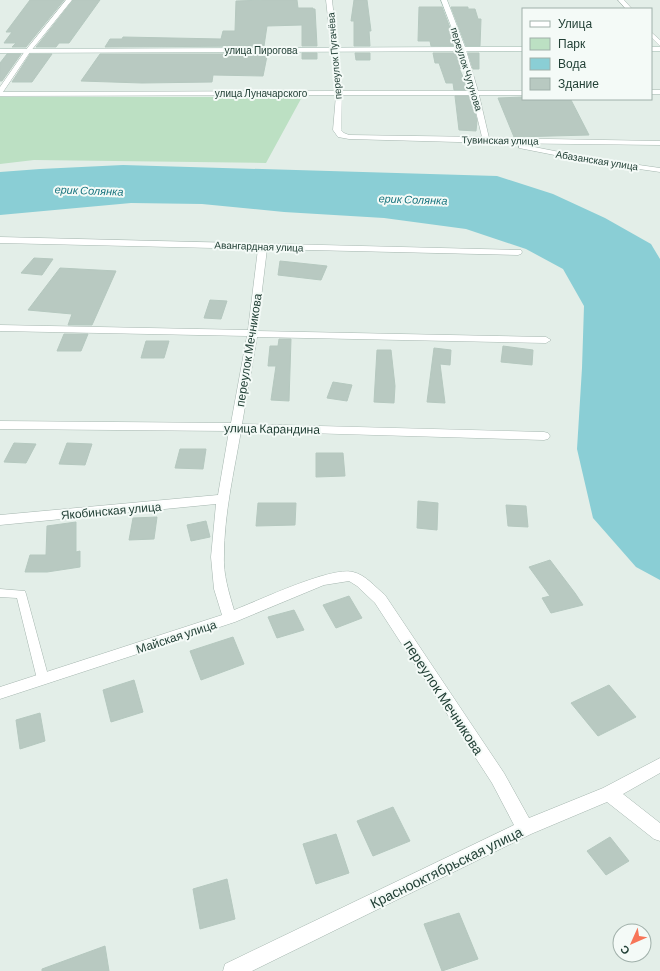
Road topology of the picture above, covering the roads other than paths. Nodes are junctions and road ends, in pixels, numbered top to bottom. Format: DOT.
graph roads {
  1 [pos="69,0"];
  2 [pos="329,0"];
  3 [pos="444,0"];
  4 [pos="621,0"];
  5 [pos="628,8"];
  6 [pos="652,35"];
  7 [pos="660,44"];
  8 [pos="522,49"];
  9 [pos="335,50"];
  10 [pos="462,50"];
  11 [pos="0,51"];
  12 [pos="28,51"];
  13 [pos="0,93"];
  14 [pos="339,93"];
  15 [pos="475,93"];
  16 [pos="522,93"];
  17 [pos="341,135"];
  18 [pos="486,140"];
  19 [pos="660,143"];
  20 [pos="660,170"];
  21 [pos="0,240"];
  22 [pos="263,246"];
  23 [pos="518,252"];
  24 [pos="0,328"];
  25 [pos="252,334"];
  26 [pos="546,340"];
  27 [pos="0,425"];
  28 [pos="235,427"];
  29 [pos="544,436"];
  30 [pos="223,499"];
  31 [pos="0,520"];
  32 [pos="351,576"];
  33 [pos="0,593"];
  34 [pos="230,618"];
  35 [pos="43,679"];
  36 [pos="0,693"];
  37 [pos="660,764"];
  38 [pos="609,793"];
  39 [pos="525,828"];
  40 [pos="660,833"];
  41 [pos="232,971"];
  1 -- 12 [label="street"];
  2 -- 9 [label="street, переулок Пугачёва"];
  3 -- 10 [label="street, переулок Чугунова"];
  4 -- 5 [label="street"];
  6 -- 7 [label="street"];
  8 -- 10 [label="street, улица Пирогова"];
  9 -- 10 [label="street, улица Пирогова"];
  9 -- 12 [label="street, улица Пирогова"];
  9 -- 14 [label="street, переулок Пугачёва"];
  10 -- 15 [label="street, переулок Чугунова"];
  11 -- 12 [label="street, улица Пирогова"];
  12 -- 13 [label="street"];
  13 -- 14 [label="street, улица Луначарского"];
  14 -- 15 [label="street, улица Луначарского"];
  14 -- 17 [label="street, переулок Пугачёва"];
  15 -- 16 [label="street, улица Луначарского"];
  15 -- 18 [label="street, переулок Чугунова"];
  17 -- 18 [label="street, Тувинская улица"];
  18 -- 19 [label="street, Тувинская улица"];
  18 -- 20 [label="street, Абазанская улица"];
  21 -- 22 [label="street, Авангардная улица"];
  22 -- 23 [label="street, Авангардная улица"];
  22 -- 25 [label="street, переулок Мечникова"];
  24 -- 25 [label="street"];
  25 -- 26 [label="street"];
  25 -- 28 [label="street, переулок Мечникова"];
  27 -- 28 [label="street, улица Карандина"];
  28 -- 29 [label="street, улица Карандина"];
  28 -- 30 [label="street, переулок Мечникова"];
  30 -- 31 [label="street, Якобинская улица"];
  30 -- 34 [label="street, переулок Мечникова"];
  32 -- 34 [label="street, Майская улица"];
  32 -- 39 [label="street, переулок Мечникова"];
  33 -- 35 [label="lane"];
  34 -- 35 [label="street, Майская улица"];
  35 -- 36 [label="street, Майская улица"];
  37 -- 38 [label="street, Краснооктябрьская улица"];
  38 -- 39 [label="street, Краснооктябрьская улица"];
  38 -- 40 [label="street"];
  39 -- 41 [label="street, Краснооктябрьская улица"];
}
